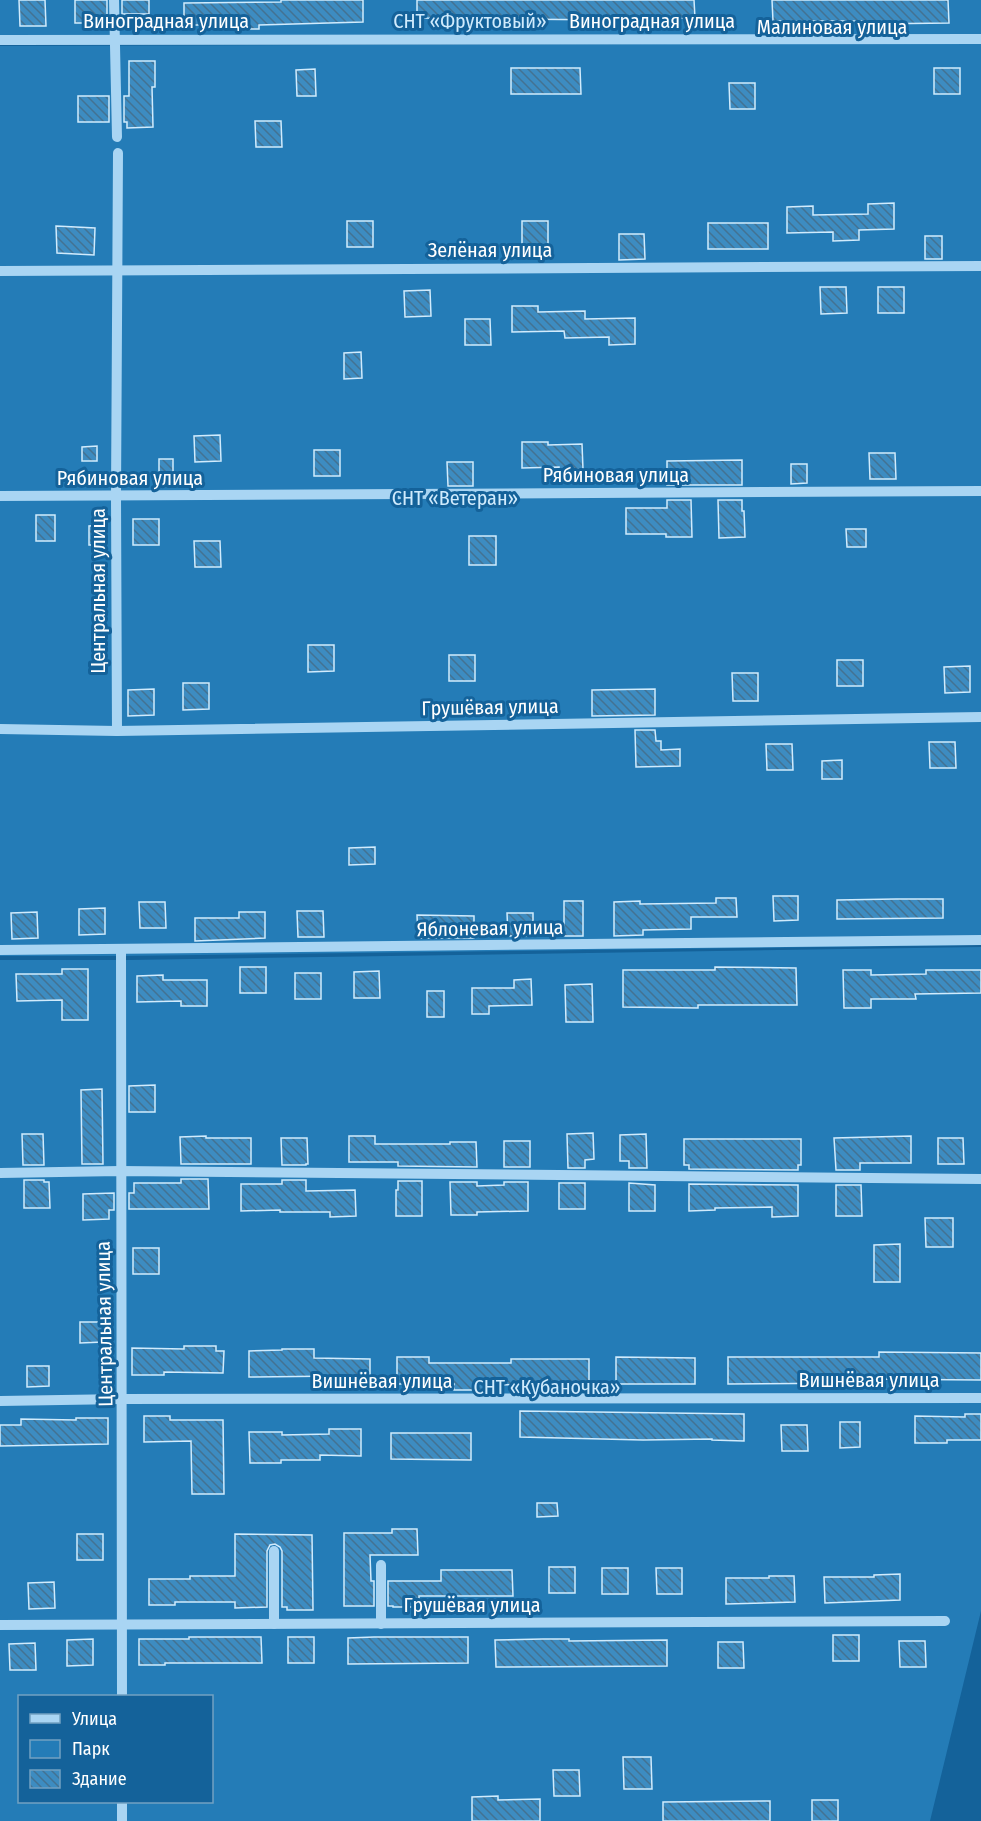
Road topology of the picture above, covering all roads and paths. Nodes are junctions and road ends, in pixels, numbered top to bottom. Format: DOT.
graph roads {
  1 [pos="114,0"];
  2 [pos="981,39"];
  3 [pos="0,40"];
  4 [pos="114,43"];
  5 [pos="981,45"];
  6 [pos="0,47"];
  7 [pos="117,137"];
  8 [pos="118,153"];
  9 [pos="981,266"];
  10 [pos="117,270"];
  11 [pos="0,271"];
  12 [pos="981,491"];
  13 [pos="0,496"];
  14 [pos="116,496"];
  15 [pos="981,717"];
  16 [pos="0,729"];
  17 [pos="117,731"];
  18 [pos="981,940"];
  19 [pos="0,950"];
  20 [pos="121,950"];
  21 [pos="120,1171"];
  22 [pos="0,1173"];
  23 [pos="981,1179"];
  24 [pos="981,1398"];
  25 [pos="123,1399"];
  26 [pos="0,1401"];
  27 [pos="274,1551"];
  28 [pos="381,1565"];
  29 [pos="945,1621"];
  30 [pos="274,1624"];
  31 [pos="381,1624"];
  32 [pos="0,1625"];
  33 [pos="123,1625"];
  34 [pos="122,1695"];
  35 [pos="122,1803"];
  36 [pos="122,1821"];
  1 -- 4 [label="street"];
  2 -- 4 [label="street, Виноградная улица"];
  3 -- 4 [label="street, Виноградная улица"];
  4 -- 5 [label="street, Малиновая улица"];
  4 -- 6 [label="street, Малиновая улица"];
  4 -- 7 [label="street"];
  8 -- 10 [label="street, Центральная улица"];
  9 -- 10 [label="street, Зелёная улица"];
  10 -- 11 [label="street, Зелёная улица"];
  10 -- 14 [label="street, Центральная улица"];
  12 -- 14 [label="street, Рябиновая улица"];
  13 -- 14 [label="street, Рябиновая улица"];
  14 -- 17 [label="street, Центральная улица"];
  15 -- 17 [label="street, Грушёвая улица"];
  16 -- 17 [label="street, Грушёвая улица"];
  18 -- 20 [label="street, Яблоневая улица"];
  19 -- 20 [label="street, Яблоневая улица"];
  20 -- 21 [label="street, Центральная улица"];
  21 -- 22 [label="street"];
  21 -- 23 [label="street"];
  21 -- 25 [label="street, Центральная улица"];
  24 -- 25 [label="street, Вишнёвая улица"];
  25 -- 26 [label="street, Вишнёвая улица"];
  25 -- 33 [label="street, Центральная улица"];
  27 -- 30 [label="street"];
  28 -- 31 [label="street"];
  29 -- 31 [label="street, Грушёвая улица"];
  30 -- 31 [label="street, Грушёвая улица"];
  30 -- 33 [label="street, Грушёвая улица"];
  32 -- 33 [label="street, Грушёвая улица"];
  33 -- 34 [label="street, Центральная улица"];
  35 -- 36 [label="street"];
}
